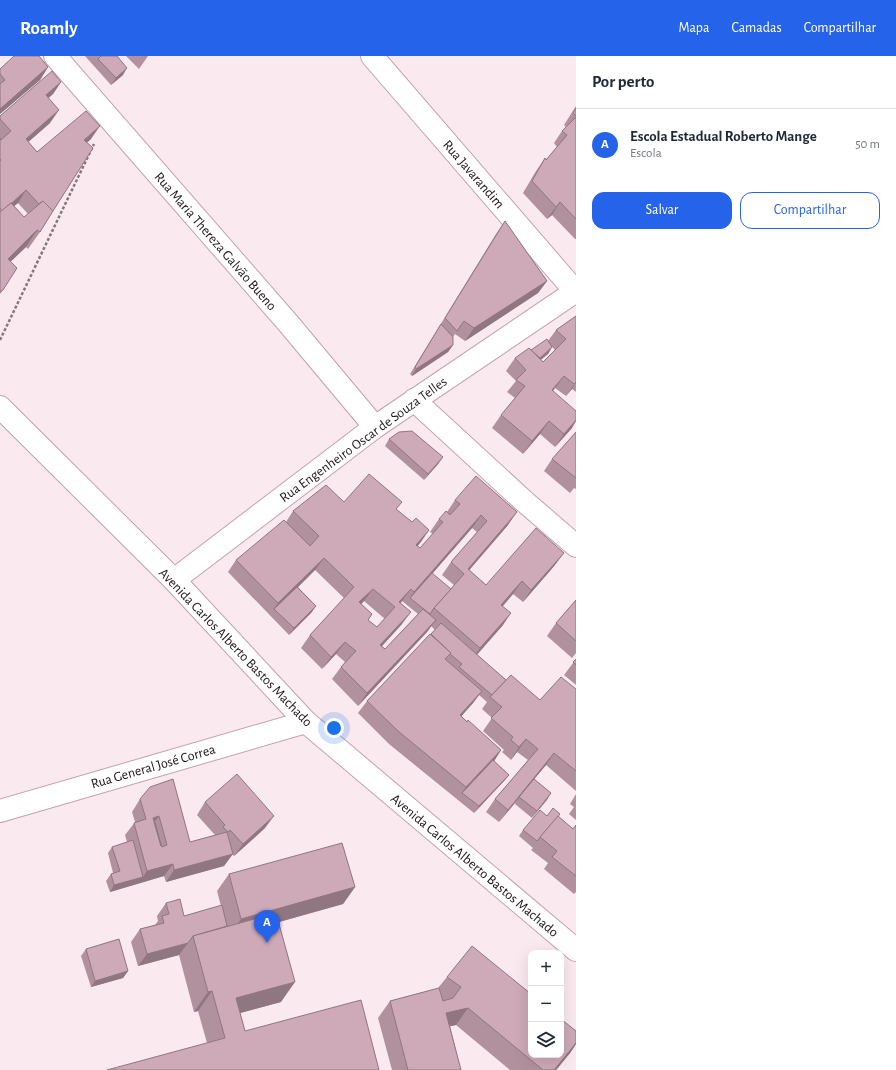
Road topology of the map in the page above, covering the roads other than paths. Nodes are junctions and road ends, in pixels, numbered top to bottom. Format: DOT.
graph roads {
  1 [pos="55,56"];
  2 [pos="372,56"];
  3 [pos="576,291"];
  4 [pos="414,400"];
  5 [pos="0,408"];
  6 [pos="375,427"];
  7 [pos="576,546"];
  8 [pos="174,580"];
  9 [pos="306,722"];
  10 [pos="0,811"];
  11 [pos="576,950"];
  1 -- 6 [label="street, Rua Maria Thereza Galvão Bueno"];
  2 -- 3 [label="street, Rua Javarandim"];
  3 -- 4 [label="street, Rua Engenheiro Oscar de Souza Telles"];
  4 -- 6 [label="street, Rua Engenheiro Oscar de Souza Telles"];
  4 -- 7 [label="street"];
  5 -- 8 [label="street, Avenida Carlos Alberto Bastos Machado"];
  6 -- 8 [label="street, Rua Engenheiro Oscar de Souza Telles"];
  8 -- 9 [label="street, Avenida Carlos Alberto Bastos Machado"];
  9 -- 10 [label="street, Rua General José Correa"];
  9 -- 11 [label="street, Avenida Carlos Alberto Bastos Machado"];
}
